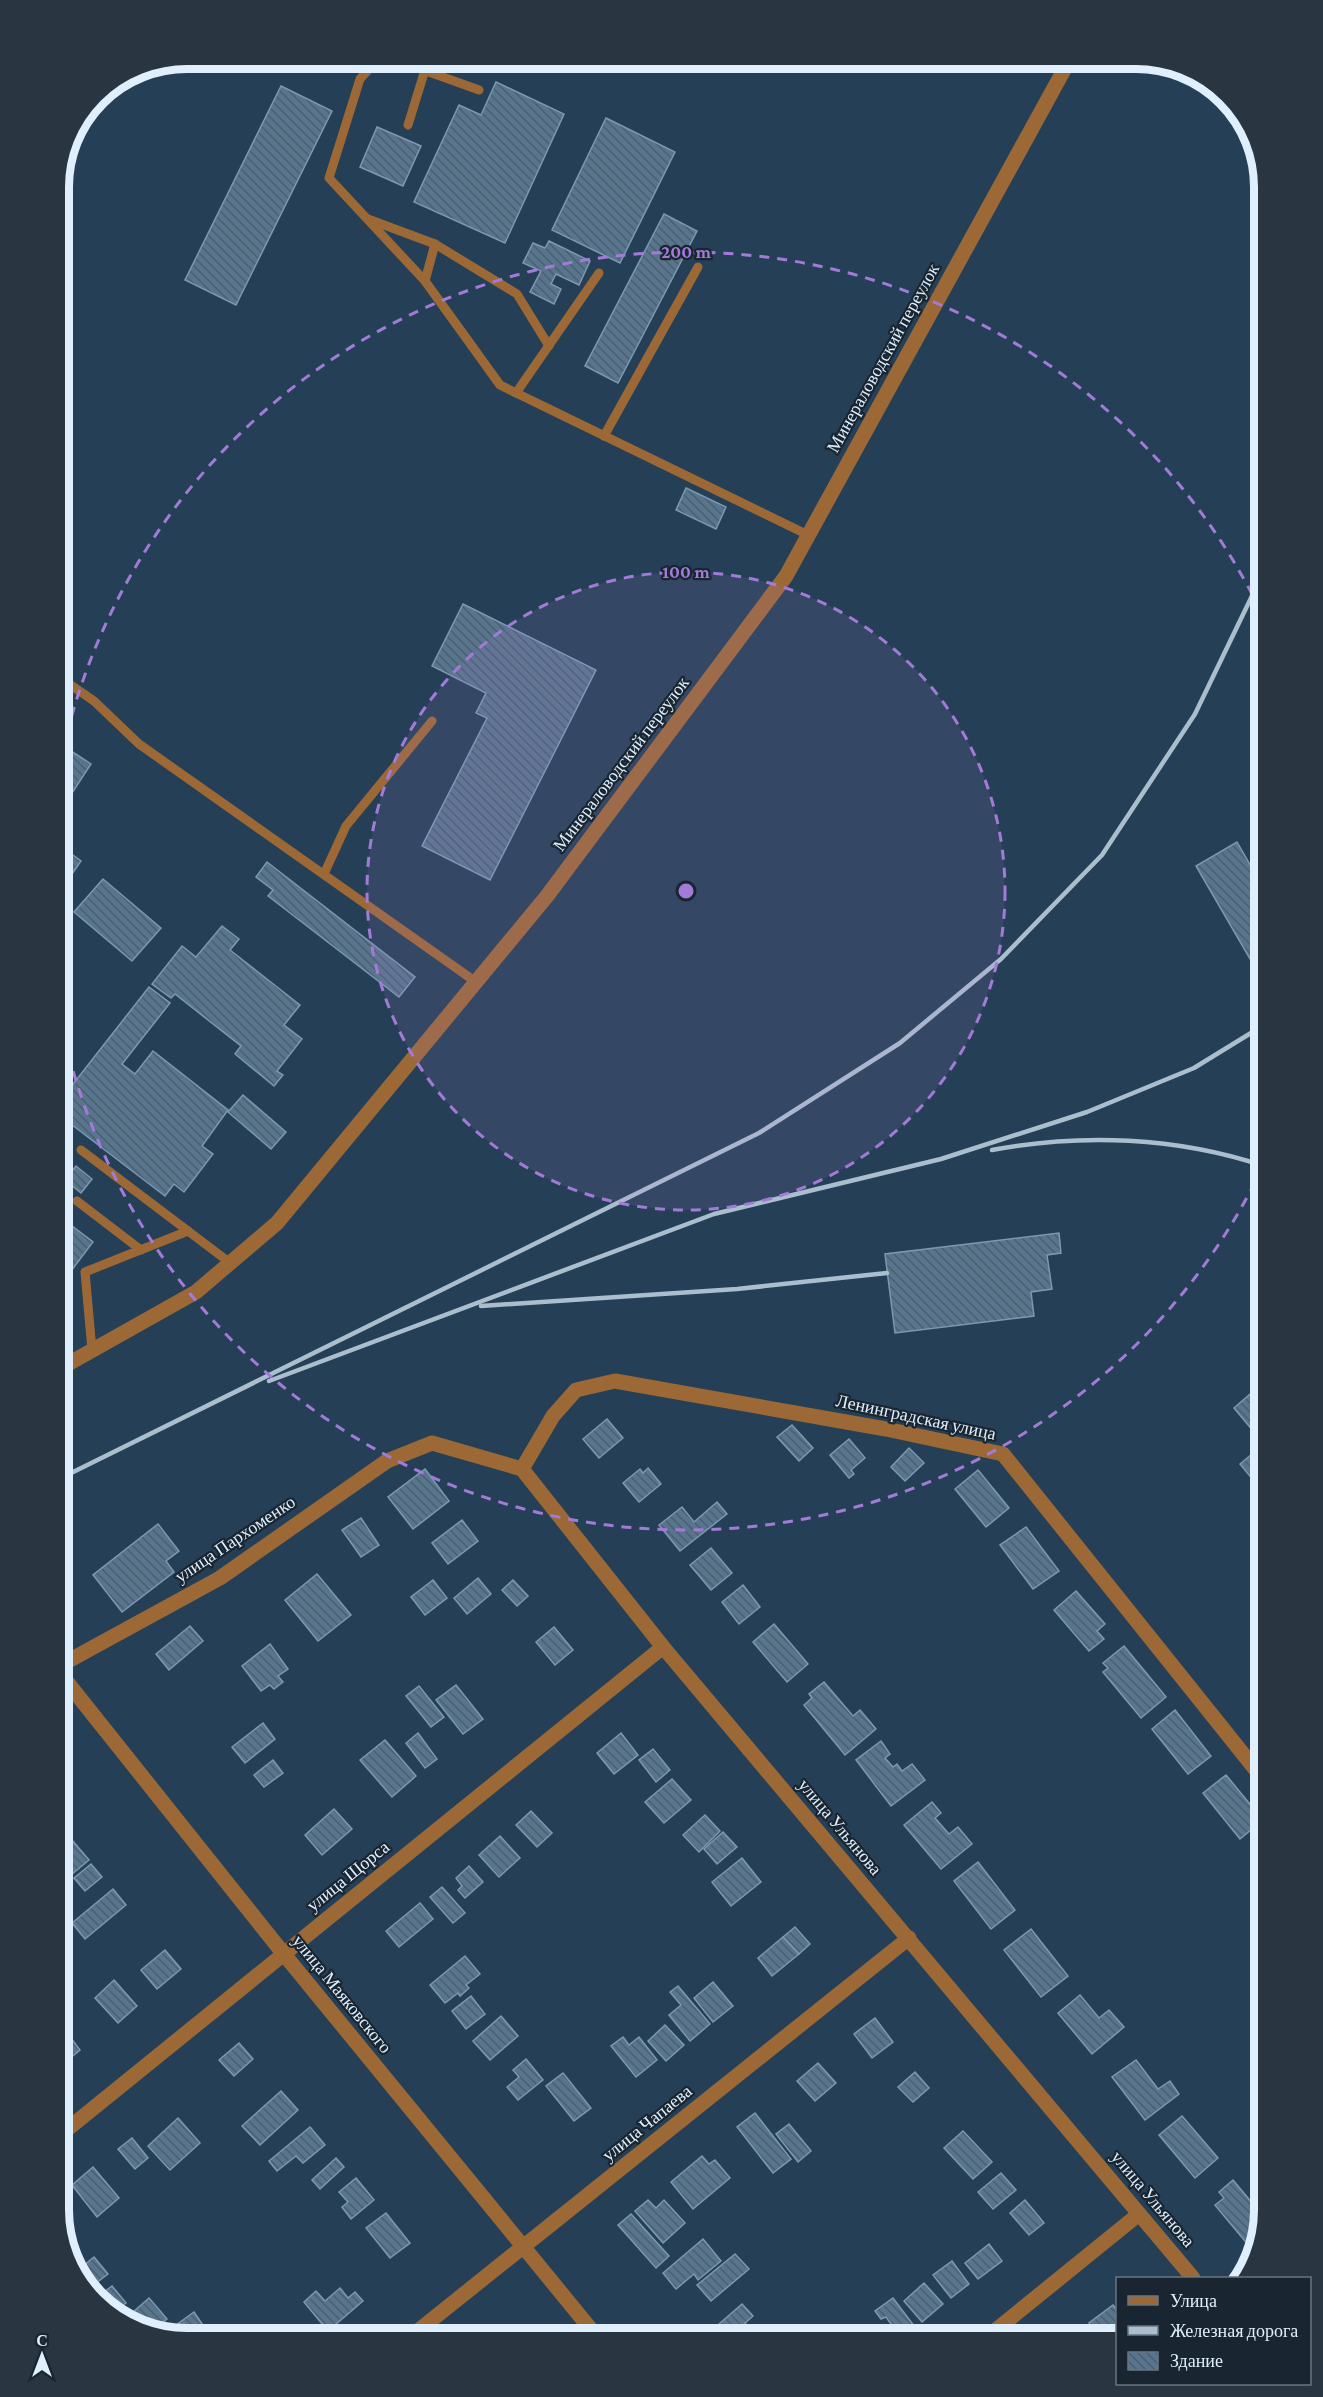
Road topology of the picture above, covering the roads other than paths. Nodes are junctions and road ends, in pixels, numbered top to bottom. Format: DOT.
graph roads {
  1 [pos="369,69"];
  2 [pos="1064,69"];
  3 [pos="425,70"];
  4 [pos="479,90"];
  5 [pos="408,125"];
  6 [pos="364,218"];
  7 [pos="435,244"];
  8 [pos="698,267"];
  9 [pos="599,273"];
  10 [pos="425,281"];
  11 [pos="549,346"];
  12 [pos="516,393"];
  13 [pos="604,436"];
  14 [pos="808,535"];
  15 [pos="69,684"];
  16 [pos="432,721"];
  17 [pos="324,874"];
  18 [pos="476,982"];
  19 [pos="81,1150"];
  20 [pos="77,1201"];
  21 [pos="188,1231"];
  22 [pos="141,1250"];
  23 [pos="230,1262"];
  24 [pos="92,1350"];
  25 [pos="69,1363"];
  26 [pos="522,1469"];
  27 [pos="663,1647"];
  28 [pos="69,1660"];
  29 [pos="69,1686"];
  30 [pos="1254,1768"];
  31 [pos="909,1938"];
  32 [pos="283,1953"];
  33 [pos="69,2127"];
  34 [pos="1139,2214"];
  35 [pos="523,2247"];
  36 [pos="1192,2277"];
  37 [pos="422,2328"];
  38 [pos="590,2328"];
  39 [pos="998,2328"];
  1 -- 6 [label="lane"];
  2 -- 14 [label="street, Минераловодский переулок"];
  3 -- 4 [label="lane"];
  3 -- 5 [label="lane"];
  6 -- 7 [label="lane"];
  6 -- 10 [label="lane"];
  7 -- 10 [label="lane"];
  7 -- 11 [label="lane"];
  8 -- 13 [label="lane"];
  9 -- 11 [label="lane"];
  10 -- 12 [label="lane"];
  11 -- 12 [label="lane"];
  12 -- 13 [label="lane"];
  13 -- 14 [label="lane"];
  14 -- 18 [label="street, Минераловодский переулок"];
  15 -- 17 [label="lane"];
  16 -- 17 [label="lane"];
  17 -- 18 [label="lane"];
  18 -- 23 [label="street, Минераловодский переулок"];
  19 -- 21 [label="lane"];
  20 -- 22 [label="lane"];
  21 -- 22 [label="lane"];
  21 -- 23 [label="lane"];
  22 -- 24 [label="lane"];
  23 -- 24 [label="street, Минераловодский переулок"];
  24 -- 25 [label="street, Минераловодский переулок"];
  26 -- 27 [label="street, улица Ульянова"];
  26 -- 28 [label="street, улица Пархоменко"];
  26 -- 30 [label="street, Ленинградская улица"];
  27 -- 31 [label="street, улица Ульянова"];
  27 -- 32 [label="street, улица Щорса"];
  29 -- 32 [label="street, улица Маяковского"];
  31 -- 34 [label="street, улица Ульянова"];
  31 -- 35 [label="street, улица Чапаева"];
  32 -- 33 [label="street, улица Щорса"];
  32 -- 35 [label="street, улица Маяковского"];
  34 -- 36 [label="street, улица Ульянова"];
  34 -- 39 [label="street"];
  35 -- 37 [label="street, улица Чапаева"];
  35 -- 38 [label="street, улица Маяковского"];
}
